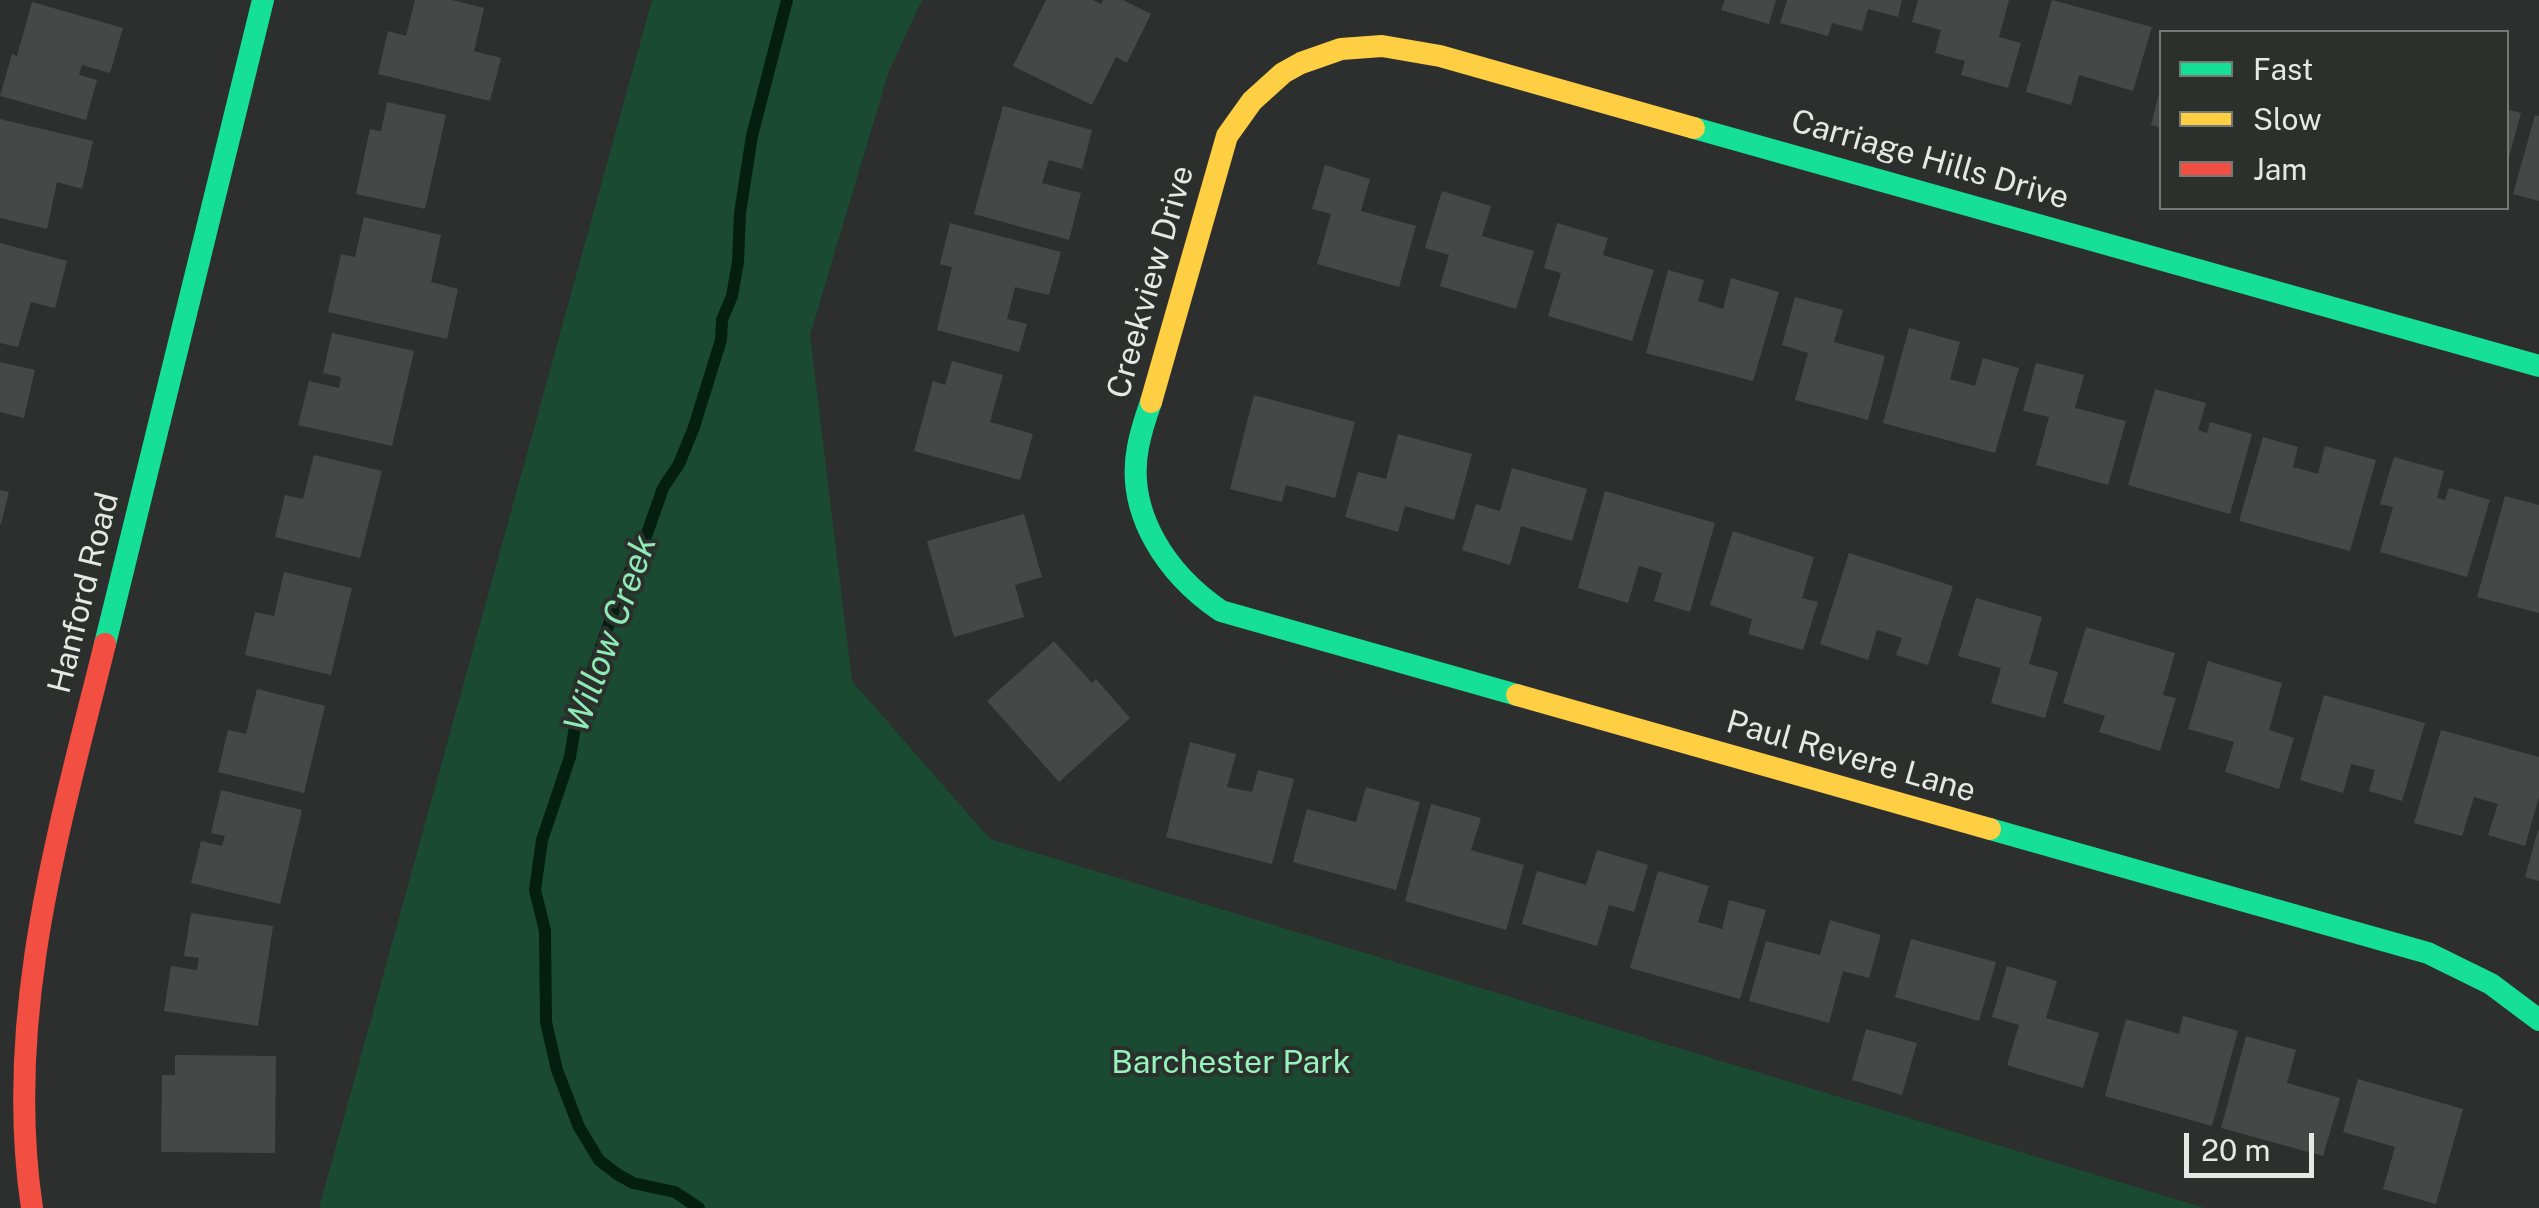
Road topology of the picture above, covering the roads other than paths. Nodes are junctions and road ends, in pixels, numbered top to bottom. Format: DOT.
graph roads {
  1 [pos="263,0"];
  2 [pos="1300,62"];
  3 [pos="2539,366"];
  4 [pos="1155,548"];
  5 [pos="2539,1020"];
  6 [pos="32,1208"];
  1 -- 6 [label="street, Hanford Road"];
  2 -- 3 [label="street, Carriage Hills Drive"];
  2 -- 4 [label="street, Creekview Drive"];
  4 -- 5 [label="street, Paul Revere Lane"];
}
